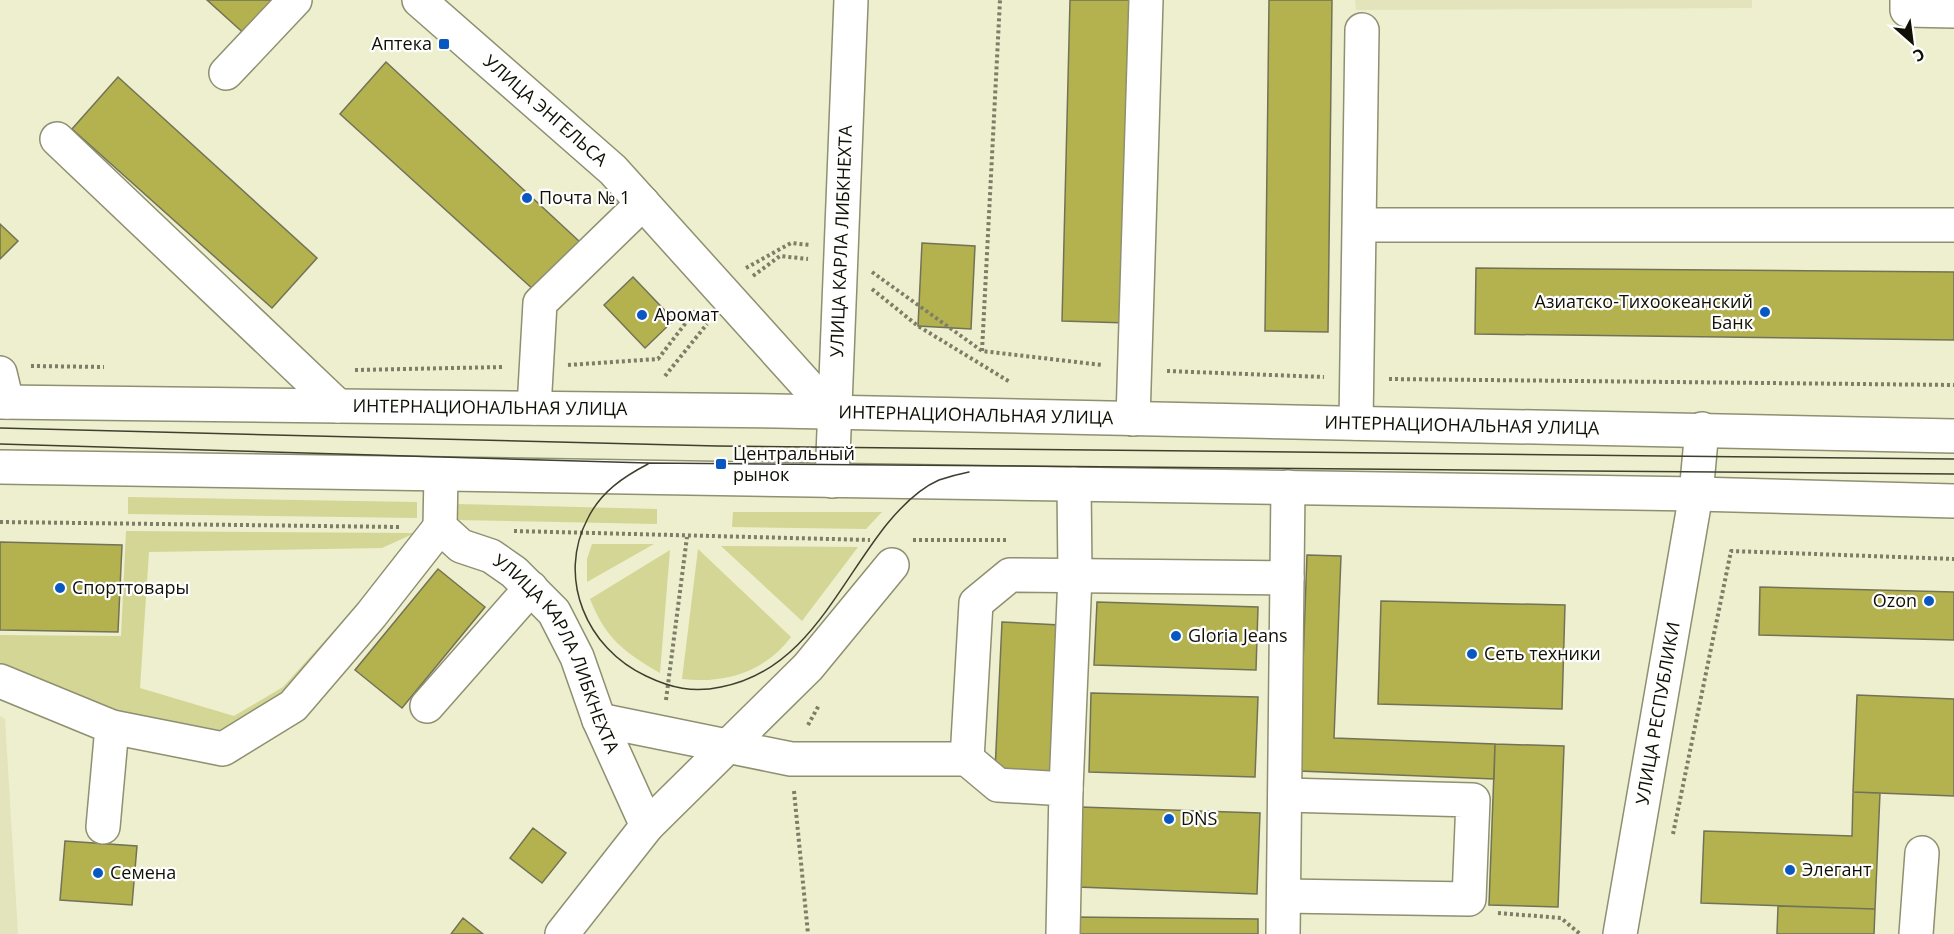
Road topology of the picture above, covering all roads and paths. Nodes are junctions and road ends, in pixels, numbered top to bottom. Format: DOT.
graph roads {
  1 [pos="295,0"];
  2 [pos="419,0"];
  3 [pos="850,0"];
  4 [pos="1000,0"];
  5 [pos="1146,0"];
  6 [pos="1907,0"];
  7 [pos="1954,11"];
  8 [pos="1362,30"];
  9 [pos="226,73"];
  10 [pos="57,139"];
  11 [pos="643,203"];
  12 [pos="1360,225"];
  13 [pos="1954,225"];
  14 [pos="840,255"];
  15 [pos="721,290"];
  16 [pos="982,351"];
  17 [pos="537,366"];
  18 [pos="116,368"];
  19 [pos="1135,369"];
  20 [pos="302,372"];
  21 [pos="1356,379"];
  22 [pos="662,380"];
  23 [pos="1954,385"];
  24 [pos="7,386"];
  25 [pos="1020,388"];
  26 [pos="338,406"];
  27 [pos="534,408"];
  28 [pos="833,414"];
  29 [pos="1133,420"];
  30 [pos="1356,423"];
  31 [pos="1702,429"];
  32 [pos="1954,436"];
  33 [pos="0,467"];
  34 [pos="441,474"];
  35 [pos="832,481"];
  36 [pos="1074,484"];
  37 [pos="1288,487"];
  38 [pos="1696,494"];
  39 [pos="1954,501"];
  40 [pos="0,522"];
  41 [pos="440,527"];
  42 [pos="511,531"];
  43 [pos="1015,540"];
  44 [pos="892,548"];
  45 [pos="1954,559"];
  46 [pos="1075,576"];
  47 [pos="1287,578"];
  48 [pos="531,588"];
  49 [pos="0,681"];
  50 [pos="427,706"];
  51 [pos="598,720"];
  52 [pos="112,727"];
  53 [pos="728,744"];
  54 [pos="967,759"];
  55 [pos="1066,789"];
  56 [pos="1285,795"];
  57 [pos="647,826"];
  58 [pos="103,827"];
  59 [pos="1673,836"];
  60 [pos="1922,853"];
  61 [pos="1284,896"];
  62 [pos="1468,899"];
  63 [pos="562,934"];
  64 [pos="1063,934"];
  65 [pos="1283,934"];
  66 [pos="1580,934"];
  67 [pos="1620,934"];
  68 [pos="1916,934"];
  1 -- 9 [label="main road"];
  2 -- 11 [label="main road, УЛИЦА ЭНГЕЛЬСА"];
  3 -- 14 [label="main road, УЛИЦА КАРЛА ЛИБКНЕХТА"];
  4 -- 16 [label="path"];
  5 -- 19 [label="main road"];
  6 -- 7 [label="main road"];
  8 -- 12 [label="main road"];
  10 -- 20 [label="main road"];
  11 -- 15 [label="main road, УЛИЦА ЭНГЕЛЬСА"];
  11 -- 17 [label="main road"];
  12 -- 13 [label="main road"];
  12 -- 21 [label="main road"];
  14 -- 15 [label="path"];
  14 -- 15 [label="path"];
  14 -- 16 [label="path"];
  14 -- 25 [label="path"];
  14 -- 28 [label="main road, УЛИЦА КАРЛА ЛИБКНЕХТА"];
  15 -- 17 [label="path"];
  15 -- 22 [label="path"];
  15 -- 28 [label="main road, УЛИЦА ЭНГЕЛЬСА"];
  16 -- 19 [label="path"];
  17 -- 20 [label="path"];
  17 -- 27 [label="main road"];
  18 -- 24 [label="path"];
  19 -- 21 [label="path"];
  19 -- 29 [label="main road"];
  20 -- 26 [label="main road"];
  21 -- 23 [label="path"];
  21 -- 30 [label="main road"];
  24 -- 26 [label="main road, ИНТЕРНАЦИОНАЛЬНАЯ УЛИЦА"];
  26 -- 27 [label="main road, ИНТЕРНАЦИОНАЛЬНАЯ УЛИЦА"];
  27 -- 28 [label="main road, ИНТЕРНАЦИОНАЛЬНАЯ УЛИЦА"];
  28 -- 29 [label="main road, ИНТЕРНАЦИОНАЛЬНАЯ УЛИЦА"];
  28 -- 35 [label="main road, УЛИЦА КАРЛА ЛИБКНЕХТА"];
  29 -- 30 [label="main road, ИНТЕРНАЦИОНАЛЬНАЯ УЛИЦА"];
  30 -- 31 [label="main road, ИНТЕРНАЦИОНАЛЬНАЯ УЛИЦА"];
  31 -- 32 [label="main road, ИНТЕРНАЦИОНАЛЬНАЯ УЛИЦА"];
  31 -- 38 [label="main road, УЛИЦА РЕСПУБЛИКИ"];
  33 -- 34 [label="main road"];
  34 -- 35 [label="main road"];
  34 -- 41 [label="main road"];
  35 -- 36 [label="main road"];
  36 -- 37 [label="main road"];
  36 -- 46 [label="main road"];
  37 -- 38 [label="main road"];
  37 -- 47 [label="main road"];
  38 -- 39 [label="main road"];
  38 -- 67 [label="main road, УЛИЦА РЕСПУБЛИКИ"];
  40 -- 41 [label="path"];
  41 -- 48 [label="main road, УЛИЦА КАРЛА ЛИБКНЕХТА"];
  41 -- 52 [label="main road"];
  42 -- 44 [label="path"];
  43 -- 44 [label="path"];
  44 -- 53 [label="main road"];
  45 -- 59 [label="path"];
  46 -- 47 [label="main road"];
  46 -- 54 [label="main road"];
  46 -- 55 [label="main road"];
  47 -- 56 [label="main road"];
  48 -- 50 [label="main road"];
  48 -- 51 [label="main road, УЛИЦА КАРЛА ЛИБКНЕХТА"];
  49 -- 52 [label="main road"];
  51 -- 53 [label="main road"];
  51 -- 57 [label="main road, УЛИЦА КАРЛА ЛИБКНЕХТА"];
  52 -- 58 [label="main road"];
  53 -- 54 [label="main road"];
  53 -- 57 [label="main road"];
  54 -- 55 [label="main road"];
  55 -- 64 [label="main road"];
  56 -- 61 [label="main road"];
  56 -- 62 [label="main road"];
  57 -- 63 [label="main road"];
  60 -- 68 [label="main road"];
  61 -- 62 [label="main road"];
  61 -- 65 [label="main road"];
  62 -- 66 [label="path"];
}
